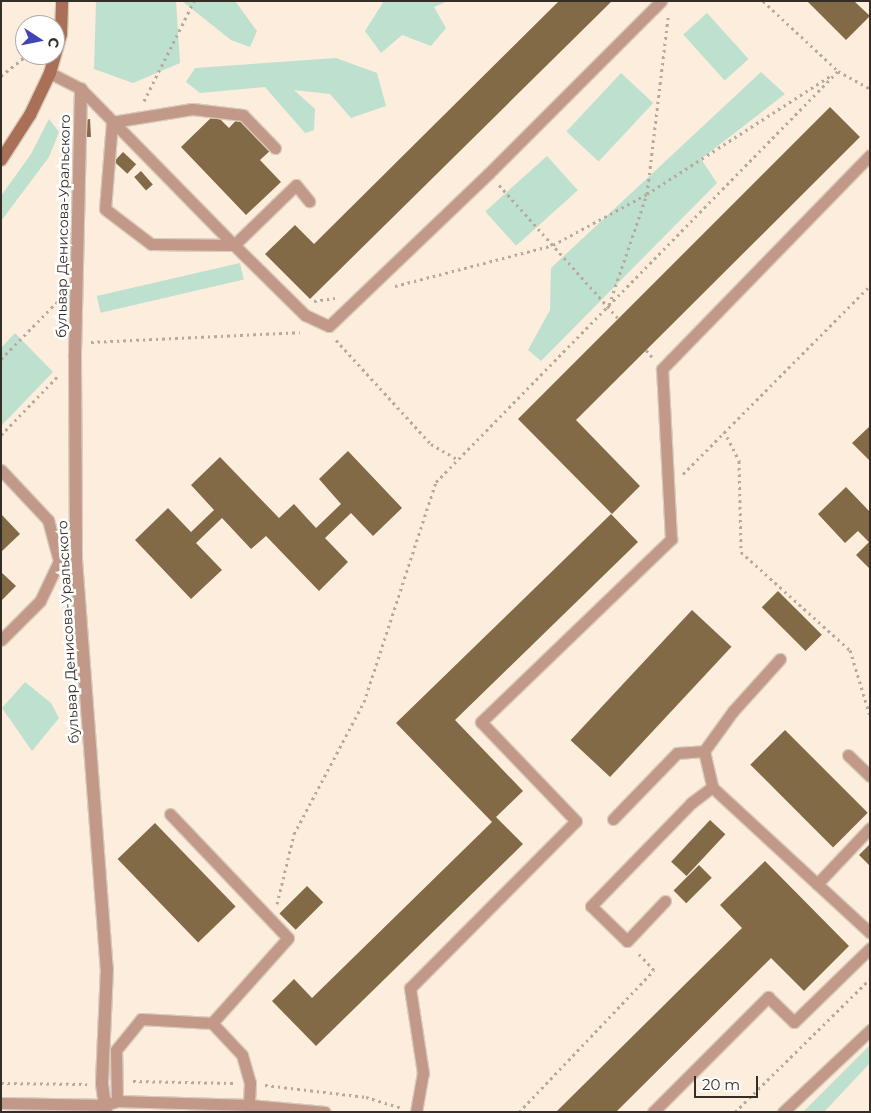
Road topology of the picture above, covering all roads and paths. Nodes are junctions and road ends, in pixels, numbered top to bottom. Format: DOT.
graph roads {
  1 [pos="62,1"];
  2 [pos="194,1"];
  3 [pos="661,1"];
  4 [pos="763,1"];
  5 [pos="668,11"];
  6 [pos="15,65"];
  7 [pos="838,71"];
  8 [pos="50,73"];
  9 [pos="1,76"];
  10 [pos="81,89"];
  11 [pos="870,89"];
  12 [pos="137,118"];
  13 [pos="112,122"];
  14 [pos="275,148"];
  15 [pos="870,155"];
  16 [pos="1,160"];
  17 [pos="489,174"];
  18 [pos="647,194"];
  19 [pos="309,202"];
  20 [pos="234,244"];
  21 [pos="553,246"];
  22 [pos="77,282"];
  23 [pos="870,286"];
  24 [pos="391,287"];
  25 [pos="362,294"];
  26 [pos="294,304"];
  27 [pos="608,307"];
  28 [pos="618,318"];
  29 [pos="306,332"];
  30 [pos="332,335"];
  31 [pos="76,343"];
  32 [pos="75,358"];
  33 [pos="1,359"];
  34 [pos="724,431"];
  35 [pos="1,435"];
  36 [pos="459,460"];
  37 [pos="1,470"];
  38 [pos="668,484"];
  39 [pos="1,640"];
  40 [pos="780,659"];
  41 [pos="870,716"];
  42 [pos="704,751"];
  43 [pos="848,754"];
  44 [pos="870,776"];
  45 [pos="712,788"];
  46 [pos="170,814"];
  47 [pos="613,819"];
  48 [pos="870,828"];
  49 [pos="817,884"];
  50 [pos="664,901"];
  51 [pos="272,921"];
  52 [pos="870,933"];
  53 [pos="627,941"];
  54 [pos="870,948"];
  55 [pos="870,979"];
  56 [pos="212,1023"];
  57 [pos="870,1030"];
  58 [pos="1,1103"];
  59 [pos="249,1105"];
  60 [pos="110,1106"];
  61 [pos="76,1108"];
  62 [pos="317,1111"];
  63 [pos="416,1112"];
  64 [pos="519,1112"];
  65 [pos="653,1112"];
  66 [pos="735,1112"];
  67 [pos="783,1112"];
  1 -- 8 [label="street"];
  2 -- 12 [label="path"];
  3 -- 17 [label="lane"];
  4 -- 7 [label="path"];
  5 -- 18 [label="path"];
  6 -- 9 [label="path"];
  7 -- 11 [label="path"];
  7 -- 18 [label="path"];
  7 -- 27 [label="path"];
  8 -- 10 [label="lane"];
  8 -- 16 [label="street"];
  10 -- 13 [label="lane"];
  10 -- 22 [label="street, бульвар Денисова-Уральского"];
  12 -- 13 [label="lane"];
  12 -- 14 [label="lane"];
  13 -- 20 [label="lane"];
  13 -- 20 [label="lane"];
  15 -- 38 [label="lane"];
  17 -- 21 [label="path"];
  17 -- 25 [label="lane"];
  18 -- 21 [label="path"];
  18 -- 27 [label="path"];
  19 -- 20 [label="lane"];
  20 -- 26 [label="lane"];
  21 -- 24 [label="path"];
  21 -- 27 [label="path"];
  22 -- 31 [label="street, бульвар Денисова-Уральского"];
  22 -- 33 [label="path"];
  23 -- 34 [label="path"];
  25 -- 26 [label="path"];
  25 -- 26 [label="lane"];
  27 -- 28 [label="path"];
  27 -- 36 [label="path"];
  29 -- 31 [label="path"];
  30 -- 36 [label="path"];
  31 -- 32 [label="street, бульвар Денисова-Уральского"];
  32 -- 35 [label="path"];
  32 -- 60 [label="street, бульвар Денисова-Уральского"];
  34 -- 38 [label="path"];
  34 -- 41 [label="path"];
  36 -- 51 [label="path"];
  37 -- 39 [label="lane"];
  38 -- 63 [label="lane"];
  40 -- 42 [label="lane"];
  42 -- 45 [label="lane"];
  42 -- 47 [label="lane"];
  43 -- 44 [label="lane"];
  45 -- 49 [label="lane"];
  45 -- 53 [label="lane"];
  46 -- 51 [label="lane"];
  48 -- 49 [label="lane"];
  49 -- 52 [label="lane"];
  50 -- 53 [label="lane"];
  51 -- 56 [label="lane"];
  53 -- 64 [label="path"];
  54 -- 65 [label="lane"];
  55 -- 66 [label="path"];
  56 -- 59 [label="lane"];
  56 -- 60 [label="lane"];
  57 -- 67 [label="lane"];
  58 -- 61 [label="lane"];
  59 -- 60 [label="lane"];
  59 -- 62 [label="lane"];
  60 -- 61 [label="lane"];
}
